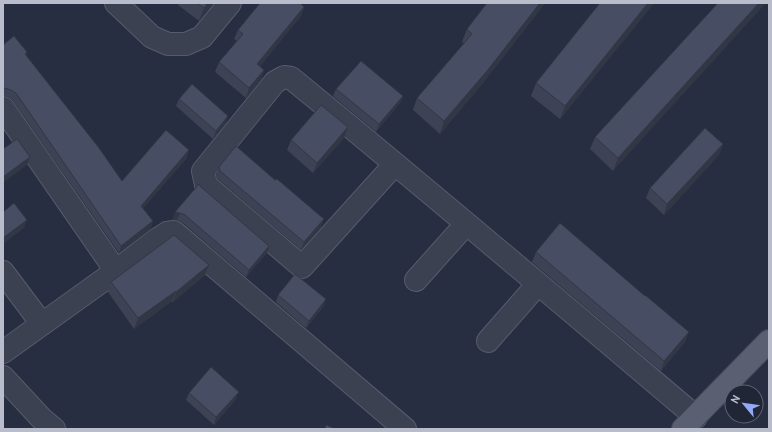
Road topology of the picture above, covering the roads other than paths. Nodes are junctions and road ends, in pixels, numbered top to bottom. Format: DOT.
graph roads {
  1 [pos="116,3"];
  2 [pos="230,3"];
  3 [pos="3,108"];
  4 [pos="395,164"];
  5 [pos="466,224"];
  6 [pos="116,271"];
  7 [pos="3,272"];
  8 [pos="416,280"];
  9 [pos="538,284"];
  10 [pos="42,324"];
  11 [pos="488,341"];
  12 [pos="769,341"];
  13 [pos="3,352"];
  14 [pos="3,377"];
  15 [pos="689,423"];
  16 [pos="54,429"];
  17 [pos="405,429"];
  1 -- 2 [label="street"];
  3 -- 6 [label="street"];
  4 -- 4 [label="street"];
  4 -- 5 [label="street"];
  5 -- 8 [label="street"];
  5 -- 9 [label="street"];
  6 -- 10 [label="street"];
  6 -- 17 [label="street"];
  7 -- 10 [label="street"];
  9 -- 11 [label="street"];
  9 -- 15 [label="street"];
  10 -- 13 [label="street"];
  12 -- 15 [label="main road"];
  14 -- 16 [label="street"];
}
